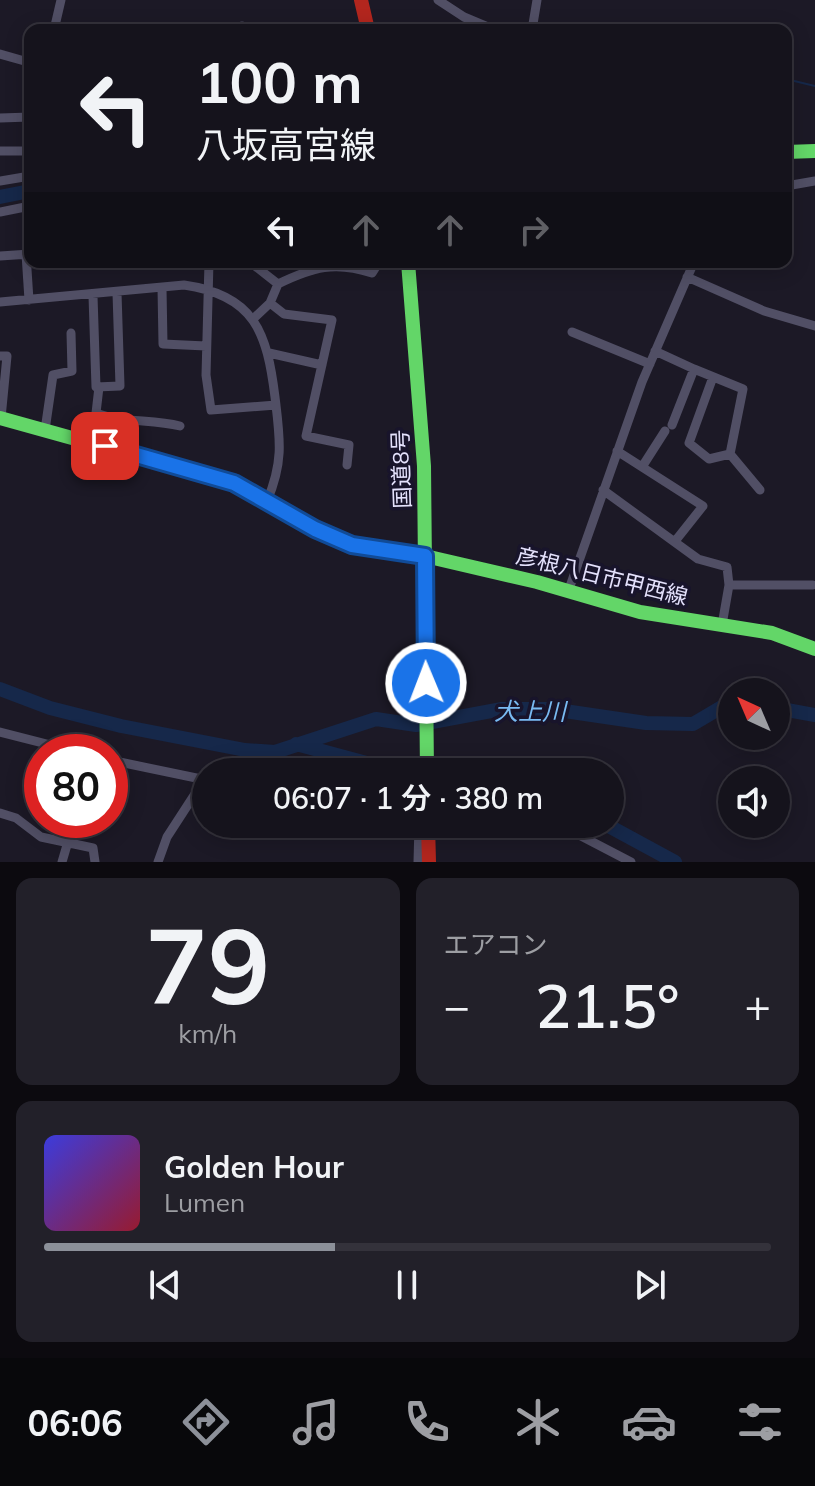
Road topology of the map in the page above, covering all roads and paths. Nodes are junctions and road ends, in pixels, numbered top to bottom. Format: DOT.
graph roads {
  1 [pos="61,0"];
  2 [pos="361,0"];
  3 [pos="438,0"];
  4 [pos="537,0"];
  5 [pos="55,24"];
  6 [pos="367,24"];
  7 [pos="481,24"];
  8 [pos="533,24"];
  9 [pos="0,54"];
  10 [pos="24,61"];
  11 [pos="24,117"];
  12 [pos="0,118"];
  13 [pos="0,151"];
  14 [pos="24,151"];
  15 [pos="815,151"];
  16 [pos="792,152"];
  17 [pos="24,177"];
  18 [pos="0,181"];
  19 [pos="815,181"];
  20 [pos="792,185"];
  21 [pos="24,207"];
  22 [pos="0,212"];
  23 [pos="24,254"];
  24 [pos="0,256"];
  25 [pos="28,268"];
  26 [pos="209,268"];
  27 [pos="258,268"];
  28 [pos="327,268"];
  29 [pos="358,268"];
  30 [pos="375,268"];
  31 [pos="409,268"];
  32 [pos="691,268"];
  33 [pos="687,277"];
  34 [pos="278,284"];
  35 [pos="162,288"];
  36 [pos="207,288"];
  37 [pos="117,293"];
  38 [pos="93,296"];
  39 [pos="29,300"];
  40 [pos="0,302"];
  41 [pos="270,303"];
  42 [pos="253,319"];
  43 [pos="815,326"];
  44 [pos="572,332"];
  45 [pos="71,333"];
  46 [pos="206,346"];
  47 [pos="655,351"];
  48 [pos="269,353"];
  49 [pos="0,356"];
  50 [pos="650,364"];
  51 [pos="322,365"];
  52 [pos="694,369"];
  53 [pos="713,377"];
  54 [pos="99,387"];
  55 [pos="276,405"];
  56 [pos="1,418"];
  57 [pos="180,426"];
  58 [pos="45,430"];
  59 [pos="617,451"];
  60 [pos="730,454"];
  61 [pos="347,465"];
  62 [pos="642,467"];
  63 [pos="603,490"];
  64 [pos="760,490"];
  65 [pos="267,501"];
  66 [pos="676,540"];
  67 [pos="425,556"];
  68 [pos="729,585"];
  69 [pos="813,585"];
  70 [pos="568,592"];
  71 [pos="722,625"];
  72 [pos="815,649"];
  73 [pos="0,732"];
  74 [pos="24,738"];
  75 [pos="427,758"];
  76 [pos="128,764"];
  77 [pos="192,777"];
  78 [pos="192,800"];
  79 [pos="0,813"];
  80 [pos="419,838"];
  81 [pos="428,838"];
  82 [pos="585,838"];
  83 [pos="67,845"];
  84 [pos="62,862"];
  85 [pos="95,862"];
  86 [pos="158,862"];
  87 [pos="418,862"];
  88 [pos="429,862"];
  89 [pos="631,862"];
  1 -- 5 [label="street"];
  2 -- 6 [label="main road"];
  3 -- 7 [label="street"];
  4 -- 8 [label="street"];
  9 -- 10 [label="street"];
  11 -- 12 [label="street"];
  13 -- 14 [label="street"];
  15 -- 16 [label="main road"];
  17 -- 18 [label="street"];
  19 -- 20 [label="street"];
  21 -- 22 [label="street"];
  23 -- 24 [label="street"];
  25 -- 39 [label="street"];
  26 -- 36 [label="street"];
  27 -- 34 [label="street"];
  28 -- 34 [label="street"];
  29 -- 30 [label="street"];
  31 -- 67 [label="main road, 国道8号"];
  32 -- 33 [label="street"];
  33 -- 43 [label="street"];
  33 -- 47 [label="street"];
  34 -- 41 [label="street"];
  35 -- 36 [label="street"];
  35 -- 37 [label="street"];
  35 -- 46 [label="street"];
  36 -- 42 [label="street"];
  36 -- 46 [label="street"];
  37 -- 38 [label="street"];
  37 -- 54 [label="street"];
  38 -- 39 [label="street"];
  38 -- 54 [label="street"];
  39 -- 40 [label="street"];
  41 -- 42 [label="street"];
  41 -- 51 [label="street"];
  42 -- 48 [label="street"];
  44 -- 50 [label="street"];
  45 -- 58 [label="street"];
  46 -- 55 [label="street"];
  47 -- 50 [label="street"];
  47 -- 52 [label="street"];
  48 -- 51 [label="street"];
  48 -- 55 [label="street"];
  49 -- 56 [label="street"];
  50 -- 59 [label="street"];
  51 -- 61 [label="street"];
  52 -- 53 [label="street"];
  52 -- 62 [label="street"];
  53 -- 60 [label="street"];
  53 -- 60 [label="street"];
  54 -- 57 [label="street"];
  55 -- 65 [label="street"];
  56 -- 58 [label="main road, 彦根八日市甲西線"];
  58 -- 65 [label="main road, 彦根八日市甲西線"];
  59 -- 62 [label="street"];
  59 -- 63 [label="street"];
  60 -- 64 [label="street"];
  62 -- 66 [label="street"];
  63 -- 66 [label="street"];
  63 -- 70 [label="street"];
  65 -- 67 [label="main road, 彦根八日市甲西線"];
  66 -- 68 [label="street"];
  67 -- 70 [label="main road, 彦根八日市甲西線"];
  67 -- 75 [label="main road, 国道8号"];
  68 -- 69 [label="street"];
  68 -- 71 [label="street"];
  70 -- 71 [label="main road, 彦根八日市甲西線"];
  71 -- 72 [label="main road, 彦根八日市甲西線"];
  73 -- 74 [label="street"];
  76 -- 77 [label="street"];
  78 -- 86 [label="street"];
  79 -- 83 [label="street"];
  80 -- 87 [label="street"];
  81 -- 88 [label="main road"];
  82 -- 89 [label="street"];
  83 -- 84 [label="street"];
  83 -- 85 [label="street"];
}
